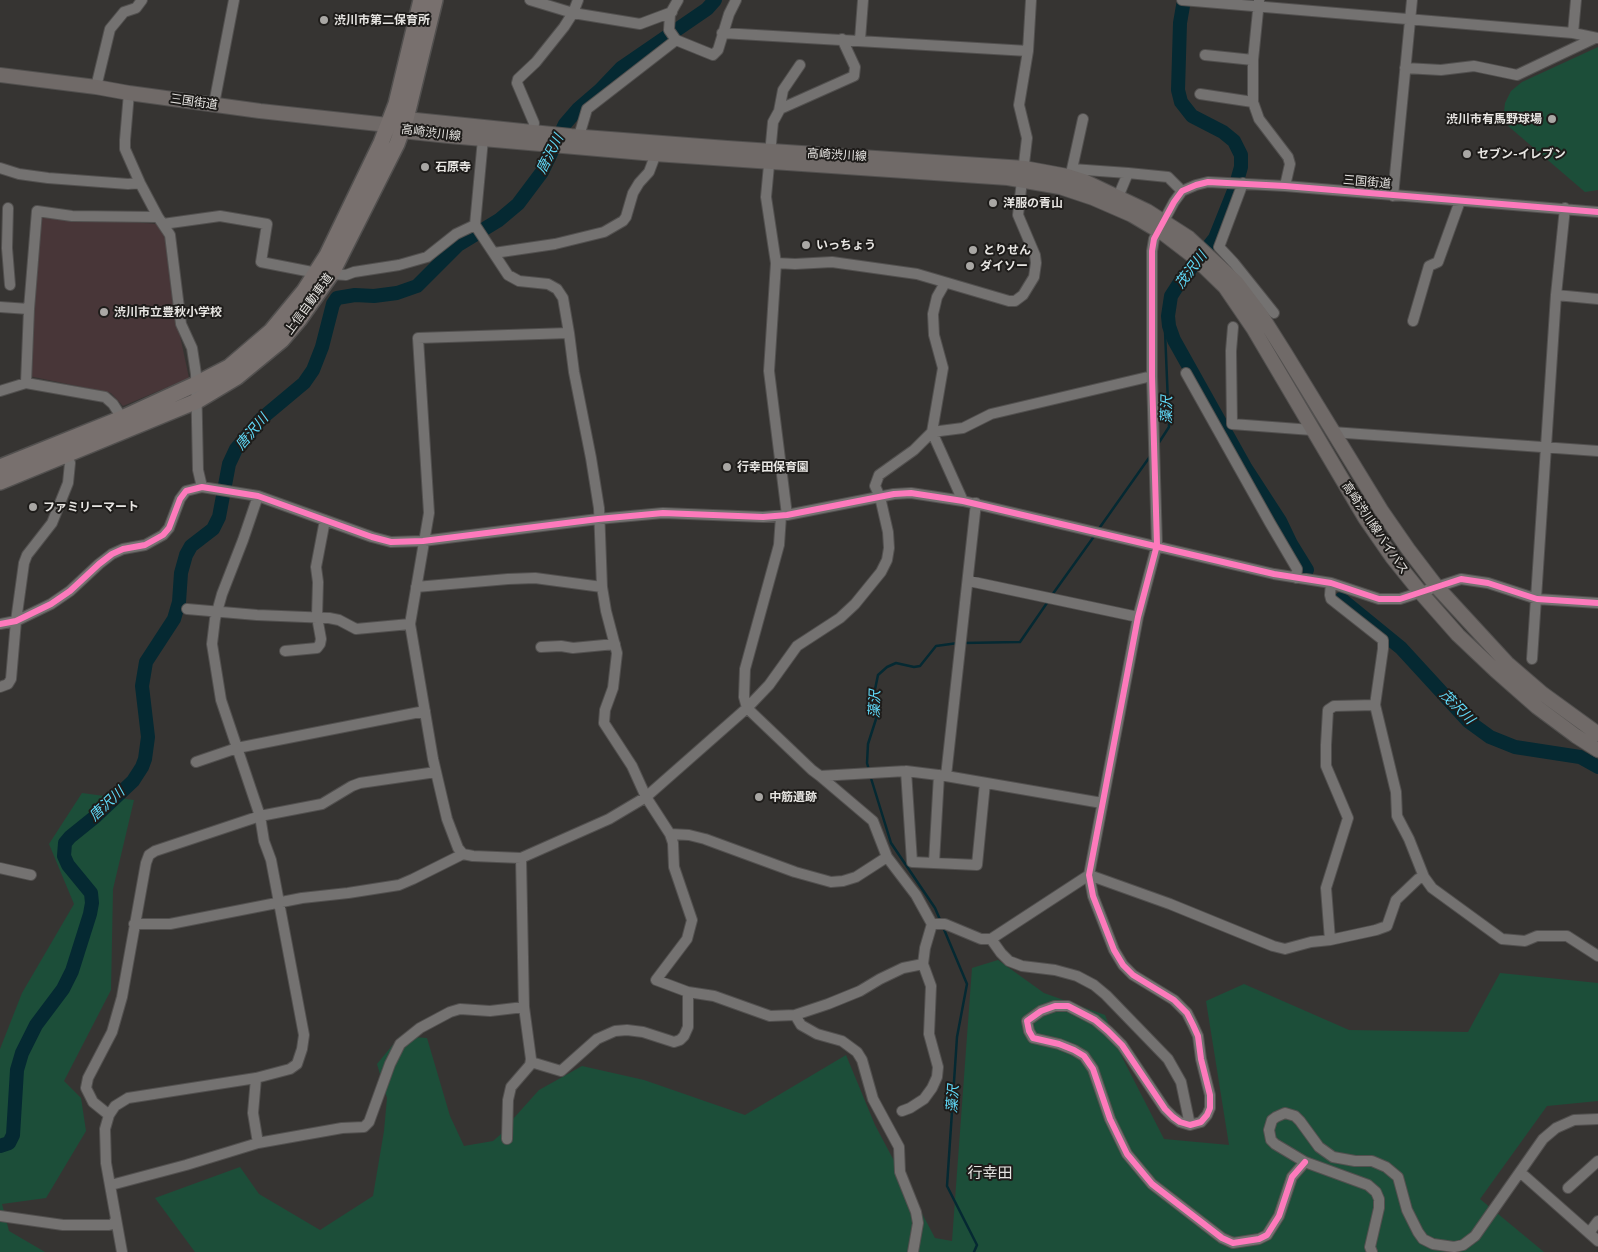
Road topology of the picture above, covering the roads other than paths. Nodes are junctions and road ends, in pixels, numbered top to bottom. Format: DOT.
graph roads {
  1 [pos="142,0"];
  2 [pos="234,0"];
  3 [pos="421,0"];
  4 [pos="435,0"];
  5 [pos="530,0"];
  6 [pos="578,0"];
  7 [pos="678,0"];
  8 [pos="736,0"];
  9 [pos="863,0"];
  10 [pos="1032,0"];
  11 [pos="1182,0"];
  12 [pos="1412,0"];
  13 [pos="1576,0"];
  14 [pos="1190,1"];
  15 [pos="1258,3"];
  16 [pos="672,12"];
  17 [pos="572,13"];
  18 [pos="1410,20"];
  19 [pos="722,33"];
  20 [pos="1573,34"];
  21 [pos="1596,38"];
  22 [pos="842,39"];
  23 [pos="676,40"];
  24 [pos="860,40"];
  25 [pos="1028,51"];
  26 [pos="1205,55"];
  27 [pos="1253,60"];
  28 [pos="800,65"];
  29 [pos="1405,68"];
  30 [pos="0,76"];
  31 [pos="96,87"];
  32 [pos="129,93"];
  33 [pos="1200,94"];
  34 [pos="1253,102"];
  35 [pos="214,104"];
  36 [pos="780,109"];
  37 [pos="1083,119"];
  38 [pos="399,125"];
  39 [pos="534,132"];
  40 [pos="483,139"];
  41 [pos="550,139"];
  42 [pos="572,139"];
  43 [pos="658,148"];
  44 [pos="770,157"];
  45 [pos="0,168"];
  46 [pos="1128,173"];
  47 [pos="1023,174"];
  48 [pos="140,183"];
  49 [pos="1243,183"];
  50 [pos="1285,186"];
  51 [pos="1182,191"];
  52 [pos="1393,196"];
  53 [pos="1118,197"];
  54 [pos="1460,201"];
  55 [pos="8,208"];
  56 [pos="1564,208"];
  57 [pos="1598,212"];
  58 [pos="161,221"];
  59 [pos="475,225"];
  60 [pos="1160,226"];
  61 [pos="494,252"];
  62 [pos="1201,256"];
  63 [pos="776,263"];
  64 [pos="316,272"];
  65 [pos="332,273"];
  66 [pos="945,283"];
  67 [pos="10,285"];
  68 [pos="1556,295"];
  69 [pos="1598,299"];
  70 [pos="0,307"];
  71 [pos="29,309"];
  72 [pos="1274,313"];
  73 [pos="1413,321"];
  74 [pos="1233,327"];
  75 [pos="569,333"];
  76 [pos="1186,373"];
  77 [pos="1152,376"];
  78 [pos="26,383"];
  79 [pos="196,384"];
  80 [pos="0,391"];
  81 [pos="197,401"];
  82 [pos="122,418"];
  83 [pos="1312,430"];
  84 [pos="932,432"];
  85 [pos="1332,432"];
  86 [pos="1546,447"];
  87 [pos="1598,451"];
  88 [pos="65,455"];
  89 [pos="0,467"];
  90 [pos="0,482"];
  91 [pos="202,487"];
  92 [pos="258,496"];
  93 [pos="880,497"];
  94 [pos="963,501"];
  95 [pos="976,504"];
  96 [pos="784,515"];
  97 [pos="598,519"];
  98 [pos="325,520"];
  99 [pos="423,541"];
  100 [pos="1157,545"];
  101 [pos="1296,578"];
  102 [pos="969,582"];
  103 [pos="1332,583"];
  104 [pos="416,586"];
  105 [pos="602,587"];
  106 [pos="1436,587"];
  107 [pos="1421,593"];
  108 [pos="1537,599"];
  109 [pos="1598,603"];
  110 [pos="187,609"];
  111 [pos="217,611"];
  112 [pos="1138,616"];
  113 [pos="317,617"];
  114 [pos="16,621"];
  115 [pos="0,624"];
  116 [pos="410,624"];
  117 [pos="615,644"];
  118 [pos="541,647"];
  119 [pos="285,652"];
  120 [pos="1532,660"];
  121 [pos="0,687"];
  122 [pos="1375,705"];
  123 [pos="747,708"];
  124 [pos="425,710"];
  125 [pos="1598,734"];
  126 [pos="237,748"];
  127 [pos="1598,750"];
  128 [pos="196,762"];
  129 [pos="906,771"];
  130 [pos="436,772"];
  131 [pos="820,776"];
  132 [pos="943,776"];
  133 [pos="985,783"];
  134 [pos="646,797"];
  135 [pos="1102,803"];
  136 [pos="260,816"];
  137 [pos="670,834"];
  138 [pos="462,854"];
  139 [pos="888,857"];
  140 [pos="521,858"];
  141 [pos="934,863"];
  142 [pos="0,868"];
  143 [pos="31,875"];
  144 [pos="1089,875"];
  145 [pos="1424,877"];
  146 [pos="279,903"];
  147 [pos="134,924"];
  148 [pos="932,924"];
  149 [pos="991,939"];
  150 [pos="1330,940"];
  151 [pos="1598,956"];
  152 [pos="923,964"];
  153 [pos="688,992"];
  154 [pos="524,1007"];
  155 [pos="795,1014"];
  156 [pos="531,1062"];
  157 [pos="256,1078"];
  158 [pos="902,1111"];
  159 [pos="109,1115"];
  160 [pos="1598,1119"];
  161 [pos="1190,1125"];
  162 [pos="508,1139"];
  163 [pos="258,1143"];
  164 [pos="1598,1160"];
  165 [pos="1305,1162"];
  166 [pos="1520,1172"];
  167 [pos="111,1185"];
  168 [pos="1568,1188"];
  169 [pos="0,1216"];
  170 [pos="116,1219"];
  171 [pos="1598,1221"];
  172 [pos="1589,1233"];
  173 [pos="1598,1241"];
  174 [pos="122,1252"];
  175 [pos="913,1252"];
  176 [pos="1372,1252"];
  1 -- 31 [label="street"];
  2 -- 35 [label="street"];
  3 -- 38 [label="highway, 上信自動車道"];
  4 -- 38 [label="highway, 上信自動車道"];
  5 -- 17 [label="street"];
  6 -- 17 [label="street"];
  7 -- 16 [label="street"];
  8 -- 19 [label="street"];
  9 -- 24 [label="street"];
  10 -- 25 [label="street"];
  11 -- 14 [label="street"];
  12 -- 18 [label="street"];
  13 -- 20 [label="street"];
  14 -- 15 [label="street"];
  15 -- 18 [label="street"];
  15 -- 27 [label="street"];
  16 -- 17 [label="street"];
  16 -- 23 [label="street"];
  17 -- 39 [label="street"];
  18 -- 20 [label="street"];
  18 -- 29 [label="street"];
  19 -- 22 [label="street"];
  19 -- 23 [label="street"];
  20 -- 21 [label="street"];
  21 -- 29 [label="street"];
  22 -- 24 [label="street"];
  22 -- 36 [label="street"];
  23 -- 42 [label="street"];
  24 -- 25 [label="street"];
  25 -- 47 [label="street"];
  26 -- 27 [label="street"];
  27 -- 34 [label="street"];
  28 -- 36 [label="street"];
  29 -- 52 [label="street"];
  30 -- 31 [label="main road, 三国街道"];
  31 -- 32 [label="main road, 三国街道"];
  32 -- 35 [label="main road, 三国街道"];
  32 -- 48 [label="street"];
  33 -- 34 [label="street"];
  34 -- 50 [label="street"];
  35 -- 38 [label="main road, 三国街道"];
  36 -- 44 [label="street"];
  37 -- 46 [label="street"];
  38 -- 39 [label="main road, 高崎渋川線"];
  38 -- 40 [label="main road, 高崎渋川線"];
  38 -- 64 [label="highway, 上信自動車道"];
  38 -- 65 [label="highway, 上信自動車道"];
  39 -- 41 [label="main road, 高崎渋川線"];
  40 -- 41 [label="main road, 高崎渋川線"];
  40 -- 59 [label="street"];
  41 -- 42 [label="main road, 高崎渋川線"];
  42 -- 43 [label="main road, 高崎渋川線"];
  43 -- 44 [label="main road, 高崎渋川線"];
  43 -- 61 [label="street"];
  44 -- 47 [label="main road, 高崎渋川線"];
  44 -- 63 [label="street"];
  45 -- 48 [label="street"];
  46 -- 51 [label="street"];
  46 -- 53 [label="street"];
  47 -- 53 [label="main road, 高崎渋川線バイパス"];
  47 -- 60 [label="main road, 高崎渋川線バイパス"];
  47 -- 66 [label="street"];
  48 -- 58 [label="street"];
  49 -- 50 [label="street, 三国街道"];
  49 -- 51 [label="street, 三国街道"];
  49 -- 72 [label="street"];
  50 -- 52 [label="street, 三国街道"];
  51 -- 60 [label="street"];
  52 -- 54 [label="street, 三国街道"];
  53 -- 60 [label="main road, 高崎渋川線バイパス"];
  54 -- 56 [label="street, 三国街道"];
  54 -- 73 [label="street"];
  55 -- 67 [label="street"];
  56 -- 57 [label="street, 三国街道"];
  56 -- 68 [label="street"];
  58 -- 64 [label="street"];
  58 -- 71 [label="street"];
  58 -- 79 [label="street"];
  59 -- 61 [label="street"];
  59 -- 65 [label="street"];
  60 -- 62 [label="main road, 高崎渋川線バイパス"];
  60 -- 77 [label="street"];
  61 -- 75 [label="street"];
  62 -- 83 [label="main road, 高崎渋川線バイパス"];
  62 -- 85 [label="main road, 高崎渋川線バイパス"];
  63 -- 66 [label="street"];
  63 -- 96 [label="street"];
  64 -- 65 [label="street"];
  64 -- 79 [label="highway, 上信自動車道"];
  65 -- 81 [label="highway, 上信自動車道"];
  66 -- 84 [label="street"];
  68 -- 69 [label="street"];
  68 -- 86 [label="street"];
  70 -- 71 [label="street"];
  71 -- 78 [label="street"];
  74 -- 83 [label="street"];
  75 -- 97 [label="street"];
  75 -- 99 [label="street"];
  76 -- 101 [label="street"];
  77 -- 84 [label="street"];
  77 -- 100 [label="street"];
  78 -- 80 [label="street"];
  78 -- 82 [label="street"];
  79 -- 81 [label="street"];
  79 -- 82 [label="highway, 上信自動車道"];
  81 -- 88 [label="highway, 上信自動車道"];
  81 -- 91 [label="street"];
  82 -- 89 [label="highway, 上信自動車道"];
  83 -- 107 [label="main road, 高崎渋川線バイパス"];
  84 -- 93 [label="street"];
  84 -- 94 [label="street"];
  85 -- 86 [label="street"];
  85 -- 106 [label="main road, 高崎渋川線バイパス"];
  86 -- 87 [label="street"];
  86 -- 108 [label="street"];
  88 -- 90 [label="highway, 上信自動車道"];
  88 -- 114 [label="street"];
  91 -- 92 [label="street"];
  91 -- 114 [label="street"];
  92 -- 98 [label="street"];
  92 -- 111 [label="street"];
  93 -- 94 [label="street"];
  93 -- 96 [label="street"];
  93 -- 123 [label="street"];
  94 -- 95 [label="street"];
  95 -- 100 [label="street"];
  95 -- 102 [label="street"];
  96 -- 97 [label="street"];
  96 -- 123 [label="street"];
  97 -- 99 [label="street"];
  97 -- 105 [label="street"];
  98 -- 99 [label="street"];
  98 -- 113 [label="street"];
  99 -- 104 [label="street"];
  100 -- 101 [label="street"];
  100 -- 112 [label="street"];
  101 -- 103 [label="street"];
  102 -- 112 [label="street"];
  102 -- 132 [label="street"];
  103 -- 107 [label="street"];
  103 -- 122 [label="street"];
  104 -- 105 [label="street"];
  104 -- 116 [label="street"];
  105 -- 117 [label="street"];
  106 -- 107 [label="street"];
  106 -- 108 [label="street"];
  106 -- 125 [label="main road, 高崎渋川線バイパス"];
  107 -- 127 [label="main road, 高崎渋川線バイパス"];
  108 -- 109 [label="street"];
  108 -- 120 [label="street"];
  110 -- 111 [label="street"];
  111 -- 113 [label="street"];
  111 -- 126 [label="street"];
  112 -- 135 [label="street"];
  113 -- 116 [label="street"];
  113 -- 119 [label="street"];
  114 -- 115 [label="street"];
  114 -- 121 [label="street"];
  116 -- 124 [label="street"];
  117 -- 118 [label="street"];
  117 -- 134 [label="street"];
  122 -- 145 [label="street"];
  122 -- 150 [label="street"];
  123 -- 131 [label="street"];
  123 -- 134 [label="street"];
  124 -- 126 [label="street"];
  124 -- 130 [label="street"];
  126 -- 128 [label="street"];
  126 -- 136 [label="street"];
  129 -- 131 [label="street"];
  129 -- 132 [label="street"];
  129 -- 141 [label="street"];
  130 -- 136 [label="street"];
  130 -- 138 [label="street"];
  131 -- 139 [label="street"];
  132 -- 133 [label="street"];
  132 -- 141 [label="street"];
  133 -- 135 [label="street"];
  133 -- 141 [label="street"];
  134 -- 137 [label="street"];
  134 -- 140 [label="street"];
  135 -- 144 [label="street"];
  136 -- 146 [label="street"];
  136 -- 147 [label="street"];
  137 -- 139 [label="street"];
  137 -- 153 [label="street"];
  138 -- 140 [label="street"];
  138 -- 146 [label="street"];
  139 -- 148 [label="street"];
  140 -- 154 [label="street"];
  142 -- 143 [label="street"];
  144 -- 149 [label="street"];
  144 -- 150 [label="street"];
  144 -- 161 [label="street"];
  145 -- 150 [label="street"];
  145 -- 151 [label="street"];
  146 -- 147 [label="street"];
  146 -- 157 [label="street"];
  147 -- 159 [label="street"];
  148 -- 149 [label="street"];
  148 -- 152 [label="street"];
  149 -- 161 [label="street"];
  152 -- 155 [label="street"];
  152 -- 158 [label="street"];
  153 -- 155 [label="street"];
  153 -- 156 [label="street"];
  154 -- 156 [label="street"];
  154 -- 163 [label="street"];
  155 -- 175 [label="street"];
  156 -- 162 [label="street"];
  157 -- 159 [label="street"];
  157 -- 163 [label="street"];
  159 -- 167 [label="street"];
  160 -- 166 [label="street"];
  161 -- 165 [label="street"];
  163 -- 167 [label="street"];
  164 -- 168 [label="street"];
  165 -- 166 [label="street"];
  165 -- 176 [label="street"];
  166 -- 172 [label="street"];
  167 -- 170 [label="street"];
  169 -- 170 [label="street"];
  170 -- 174 [label="street"];
  171 -- 172 [label="street"];
  172 -- 173 [label="street"];
}
